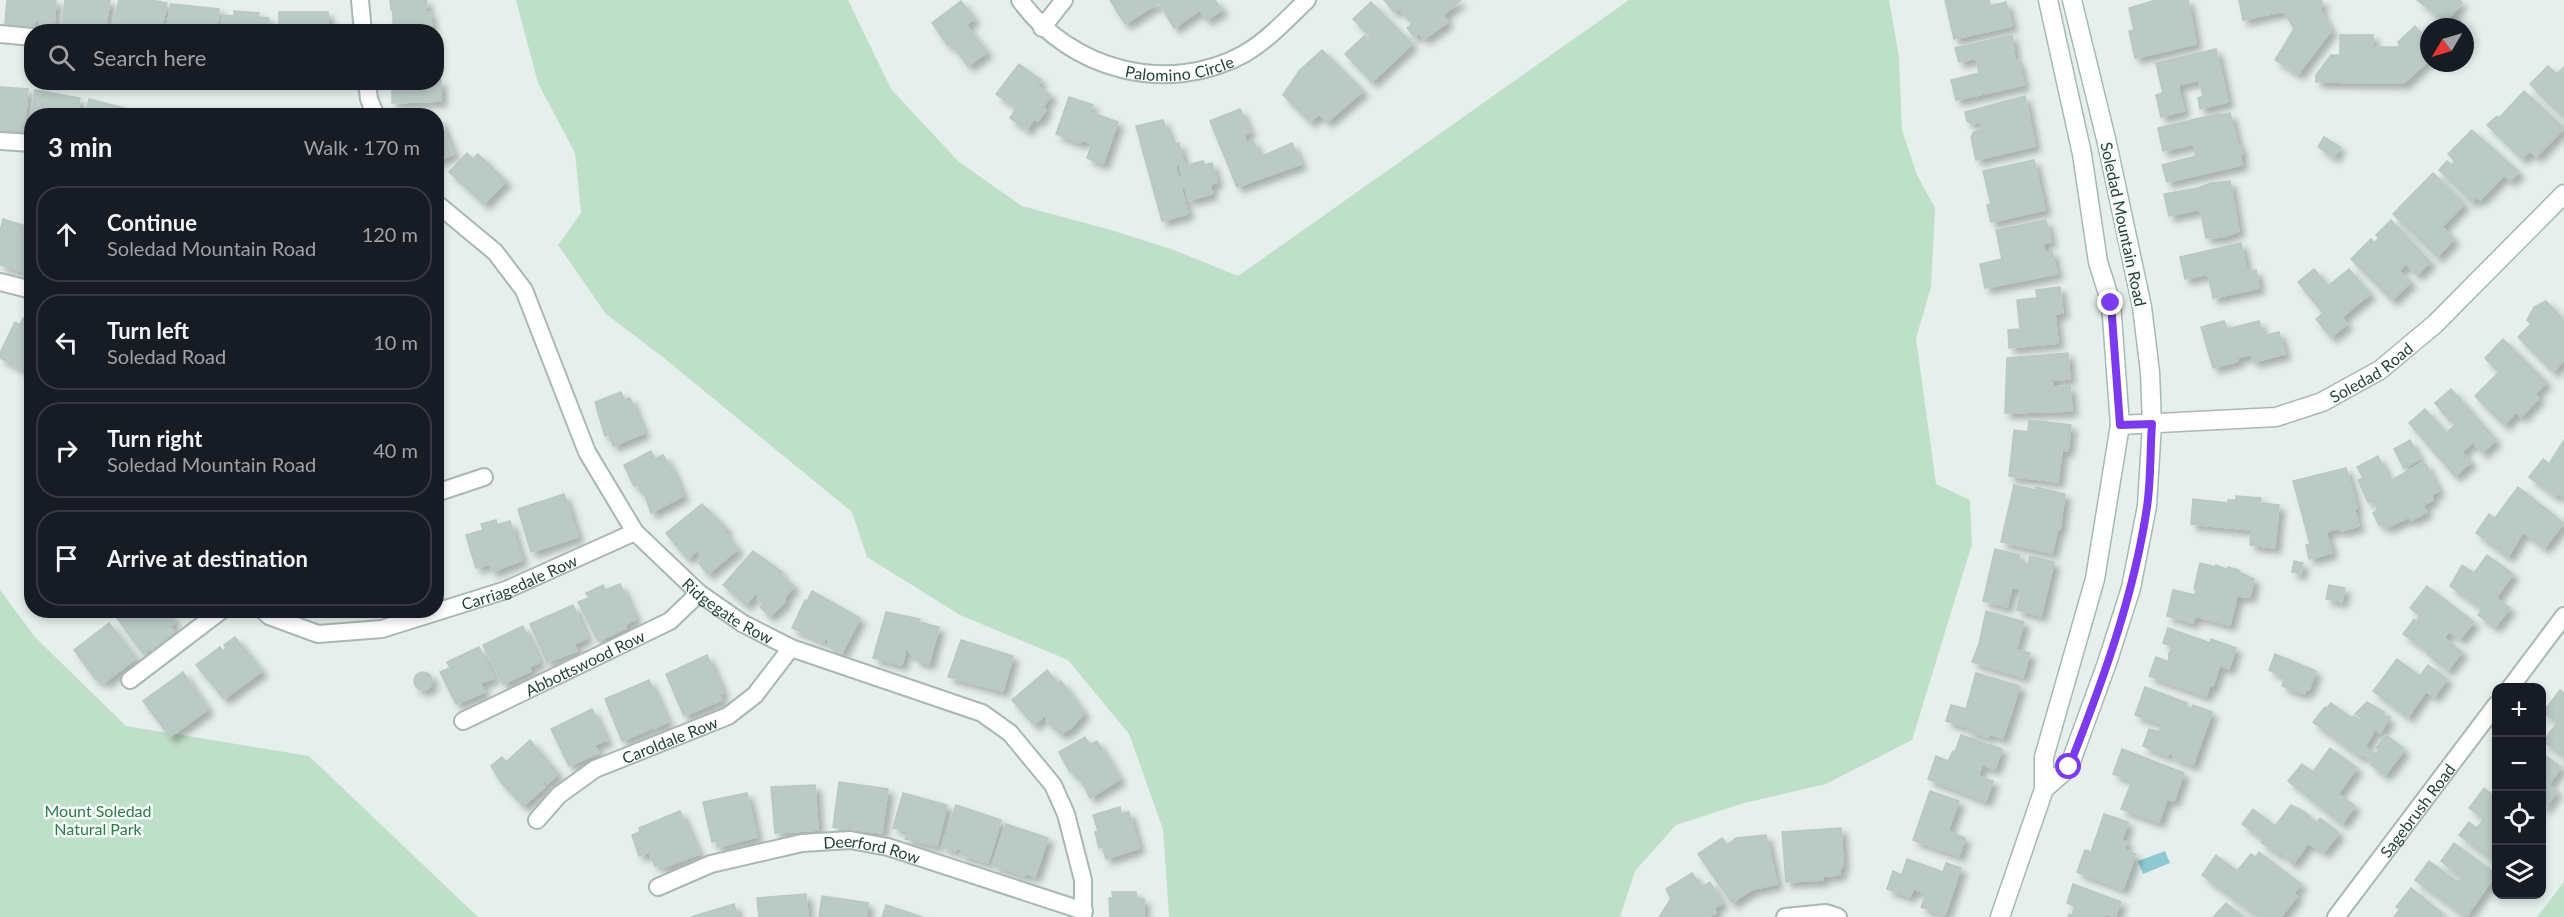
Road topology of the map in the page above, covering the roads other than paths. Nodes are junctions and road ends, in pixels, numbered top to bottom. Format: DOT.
graph roads {
  1 [pos="360,0"];
  2 [pos="1020,0"];
  3 [pos="1064,0"];
  4 [pos="1307,0"];
  5 [pos="2048,0"];
  6 [pos="2072,0"];
  7 [pos="362,24"];
  8 [pos="1042,28"];
  9 [pos="0,34"];
  10 [pos="24,36"];
  11 [pos="368,90"];
  12 [pos="373,108"];
  13 [pos="0,141"];
  14 [pos="24,142"];
  15 [pos="2564,194"];
  16 [pos="444,210"];
  17 [pos="0,282"];
  18 [pos="24,288"];
  19 [pos="2152,424"];
  20 [pos="2120,425"];
  21 [pos="484,477"];
  22 [pos="444,490"];
  23 [pos="635,532"];
  24 [pos="699,593"];
  25 [pos="444,610"];
  26 [pos="2564,616"];
  27 [pos="211,618"];
  28 [pos="274,618"];
  29 [pos="417,618"];
  30 [pos="790,648"];
  31 [pos="130,680"];
  32 [pos="2513,683"];
  33 [pos="2492,710"];
  34 [pos="463,721"];
  35 [pos="2044,789"];
  36 [pos="537,819"];
  37 [pos="658,887"];
  38 [pos="1084,914"];
  39 [pos="1785,917"];
  40 [pos="1838,917"];
  41 [pos="2000,917"];
  42 [pos="2336,917"];
  1 -- 7 [label="street"];
  2 -- 8 [label="street, Palomino Circle"];
  3 -- 8 [label="street"];
  4 -- 8 [label="street, Palomino Circle"];
  5 -- 20 [label="main road, Soledad Mountain Road"];
  6 -- 19 [label="main road, Soledad Mountain Road"];
  9 -- 10 [label="street"];
  11 -- 12 [label="street"];
  13 -- 14 [label="street"];
  15 -- 19 [label="main road, Soledad Road"];
  16 -- 23 [label="street, Ridgegate Row"];
  17 -- 18 [label="street"];
  19 -- 20 [label="main road, Soledad Road"];
  19 -- 35 [label="main road, Soledad Mountain Road"];
  20 -- 35 [label="main road, Soledad Mountain Road"];
  21 -- 22 [label="street"];
  23 -- 24 [label="street, Ridgegate Row"];
  23 -- 25 [label="street, Carriagedale Row"];
  24 -- 30 [label="street, Ridgegate Row"];
  24 -- 34 [label="street, Abbottswood Row"];
  26 -- 32 [label="street"];
  27 -- 31 [label="street"];
  28 -- 29 [label="street, Carriagedale Row"];
  30 -- 36 [label="street, Caroldale Row"];
  30 -- 38 [label="street, Ridgegate Row"];
  33 -- 42 [label="street, Sagebrush Road"];
  35 -- 41 [label="main road, Soledad Mountain Road"];
  37 -- 38 [label="street, Deerford Row"];
  39 -- 40 [label="street"];
}
